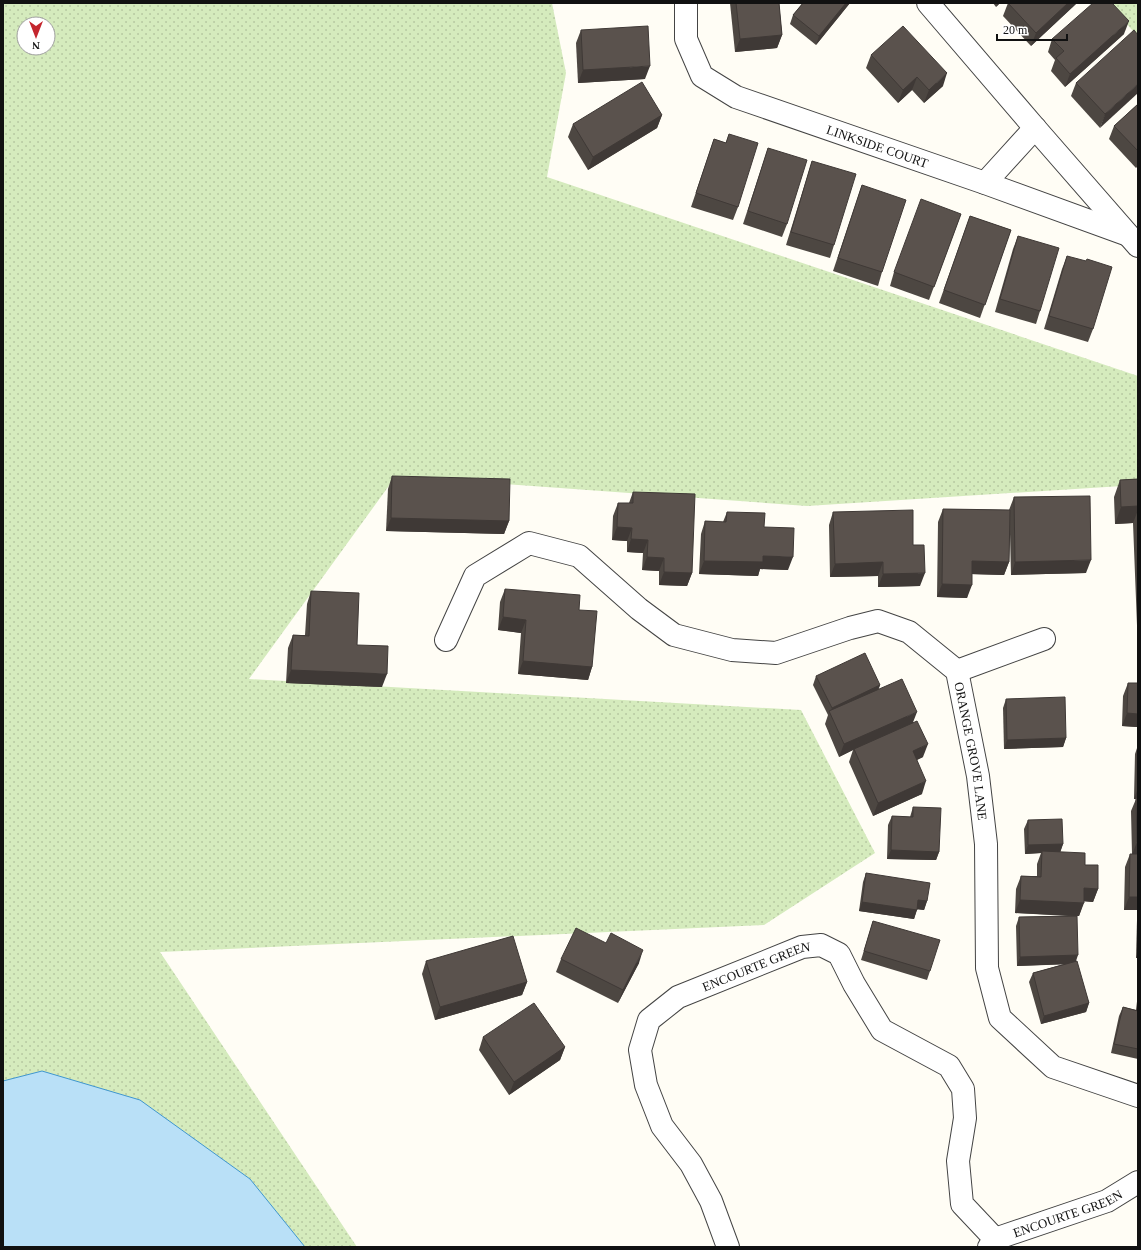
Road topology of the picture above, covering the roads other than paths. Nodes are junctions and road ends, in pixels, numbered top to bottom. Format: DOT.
graph roads {
  1 [pos="686,3"];
  2 [pos="928,3"];
  3 [pos="1035,128"];
  4 [pos="985,183"];
  5 [pos="1133,241"];
  6 [pos="1044,639"];
  7 [pos="446,640"];
  8 [pos="957,671"];
  9 [pos="1138,1096"];
  10 [pos="1138,1182"];
  11 [pos="992,1243"];
  12 [pos="728,1247"];
  1 -- 4 [label="street, LINKSIDE COURT"];
  2 -- 3 [label="street, LINKSIDE COURT"];
  3 -- 4 [label="street"];
  3 -- 5 [label="street, LINKSIDE COURT"];
  4 -- 5 [label="street, LINKSIDE COURT"];
  6 -- 8 [label="street"];
  7 -- 8 [label="street, ORANGE GROVE LANE"];
  8 -- 9 [label="street, ORANGE GROVE LANE"];
  10 -- 11 [label="street, ENCOURTE GREEN"];
  11 -- 12 [label="street, ENCOURTE GREEN"];
}
